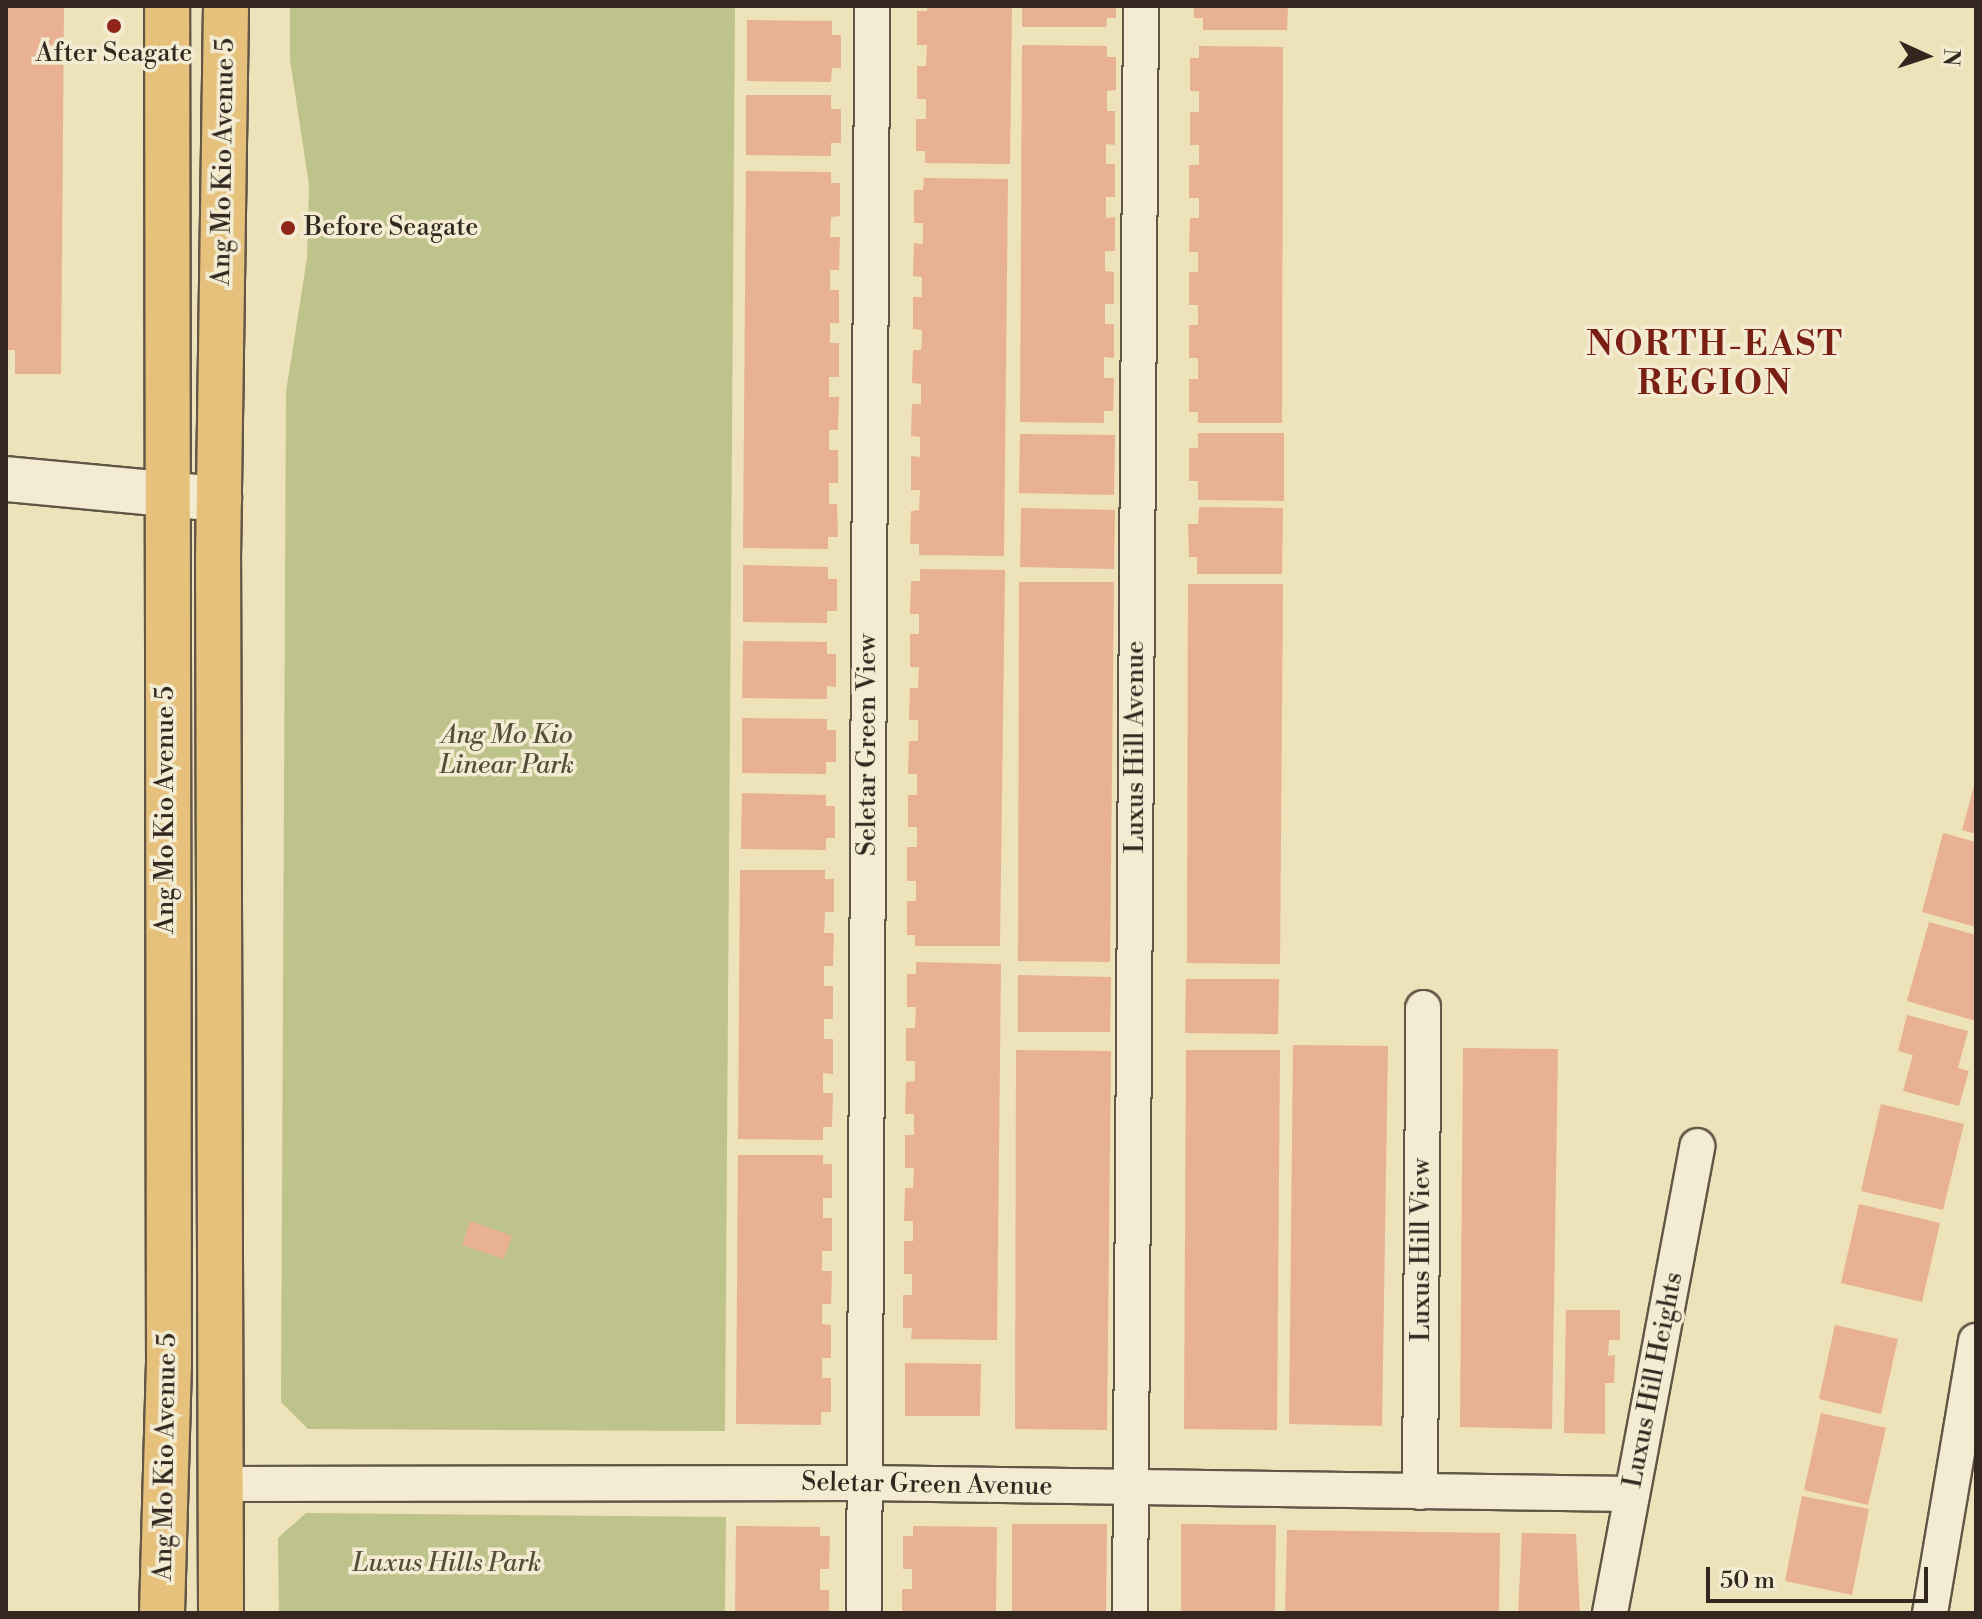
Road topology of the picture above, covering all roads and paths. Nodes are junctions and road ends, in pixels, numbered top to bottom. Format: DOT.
graph roads {
  1 [pos="167,6"];
  2 [pos="226,6"];
  3 [pos="872,6"];
  4 [pos="1141,6"];
  5 [pos="6,479"];
  6 [pos="6,505"];
  7 [pos="165,508"];
  8 [pos="219,513"];
  9 [pos="1423,1008"];
  10 [pos="1697,1146"];
  11 [pos="1976,1341"];
  12 [pos="864,1483"];
  13 [pos="221,1484"];
  14 [pos="1131,1487"];
  15 [pos="1420,1492"];
  16 [pos="1632,1494"];
  17 [pos="162,1613"];
  18 [pos="221,1613"];
  19 [pos="864,1613"];
  20 [pos="1130,1613"];
  21 [pos="1610,1613"];
  22 [pos="1930,1613"];
  1 -- 7 [label="main road, Ang Mo Kio Avenue 5"];
  2 -- 8 [label="main road, Ang Mo Kio Avenue 5"];
  3 -- 12 [label="street, Seletar Green View"];
  4 -- 14 [label="street, Luxus Hill Avenue"];
  5 -- 7 [label="street"];
  6 -- 7 [label="street"];
  7 -- 8 [label="street"];
  7 -- 17 [label="main road, Ang Mo Kio Avenue 5"];
  8 -- 13 [label="main road, Ang Mo Kio Avenue 5"];
  9 -- 15 [label="street, Luxus Hill View"];
  10 -- 16 [label="street, Luxus Hill Heights"];
  11 -- 22 [label="street"];
  12 -- 13 [label="street, Seletar Green Avenue"];
  12 -- 14 [label="street, Seletar Green Avenue"];
  12 -- 19 [label="street, Seletar Green View"];
  13 -- 18 [label="main road, Ang Mo Kio Avenue 5"];
  14 -- 15 [label="street, Seletar Green Avenue"];
  14 -- 20 [label="street, Luxus Hill Avenue"];
  15 -- 16 [label="street, Seletar Green Avenue"];
  16 -- 21 [label="street, Luxus Hill Heights"];
}
